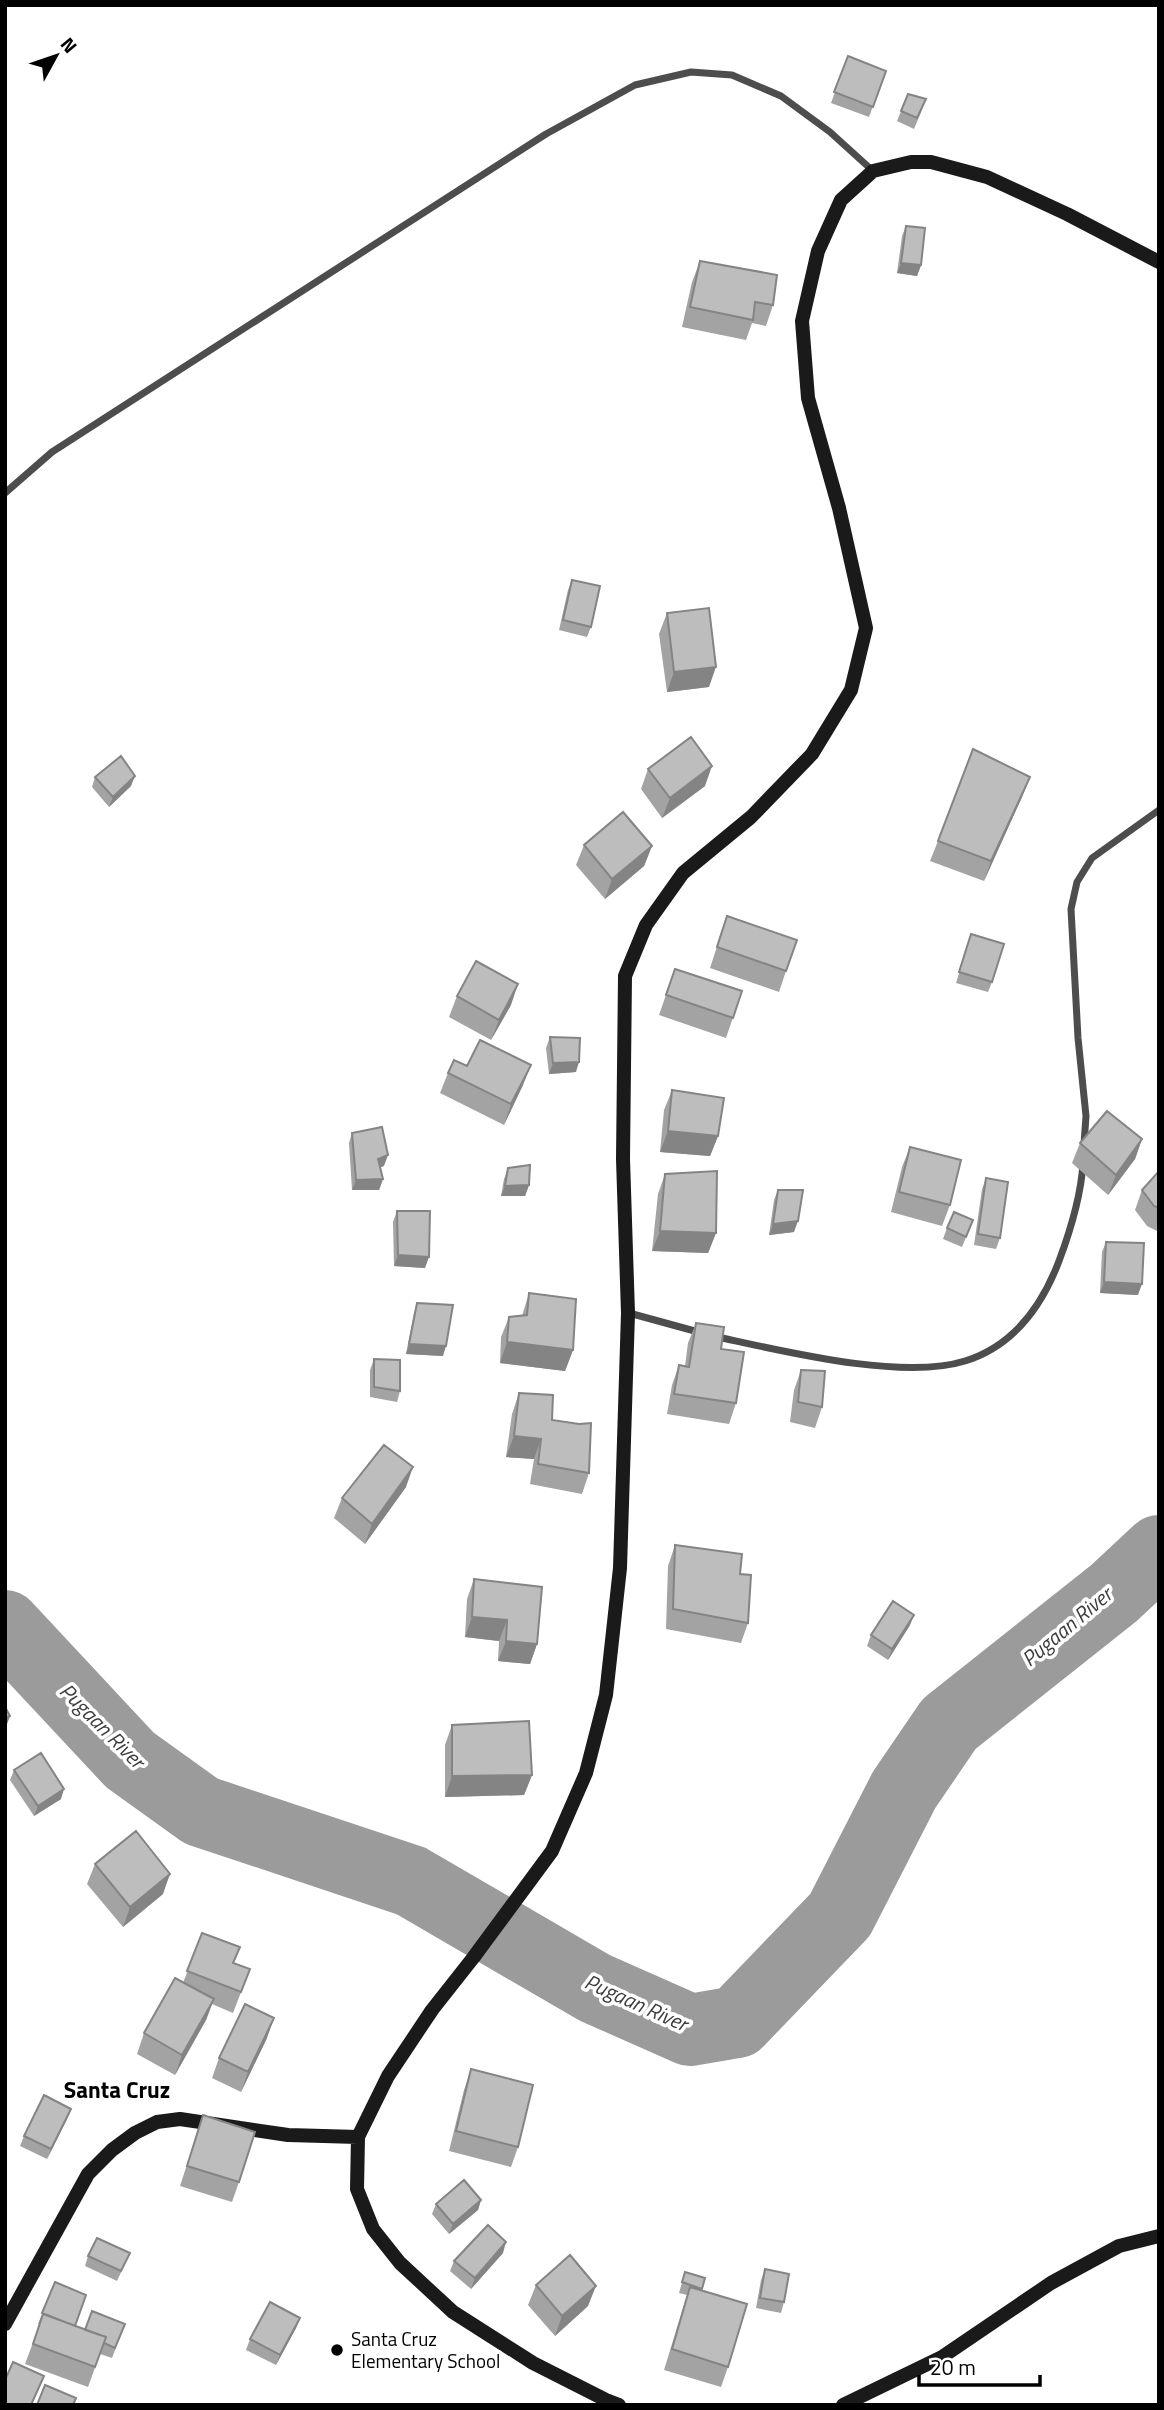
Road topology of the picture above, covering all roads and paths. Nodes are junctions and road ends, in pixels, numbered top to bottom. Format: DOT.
graph roads {
  1 [pos="873,171"];
  2 [pos="1159,262"];
  3 [pos="5,494"];
  4 [pos="1159,810"];
  5 [pos="628,1313"];
  6 [pos="358,2137"];
  7 [pos="1159,2236"];
  8 [pos="5,2323"];
  9 [pos="619,2405"];
  10 [pos="843,2405"];
  1 -- 2 [label="street"];
  1 -- 3 [label="street"];
  1 -- 5 [label="street"];
  4 -- 5 [label="street"];
  5 -- 6 [label="street"];
  6 -- 8 [label="street"];
  6 -- 9 [label="street"];
  7 -- 10 [label="street"];
}
